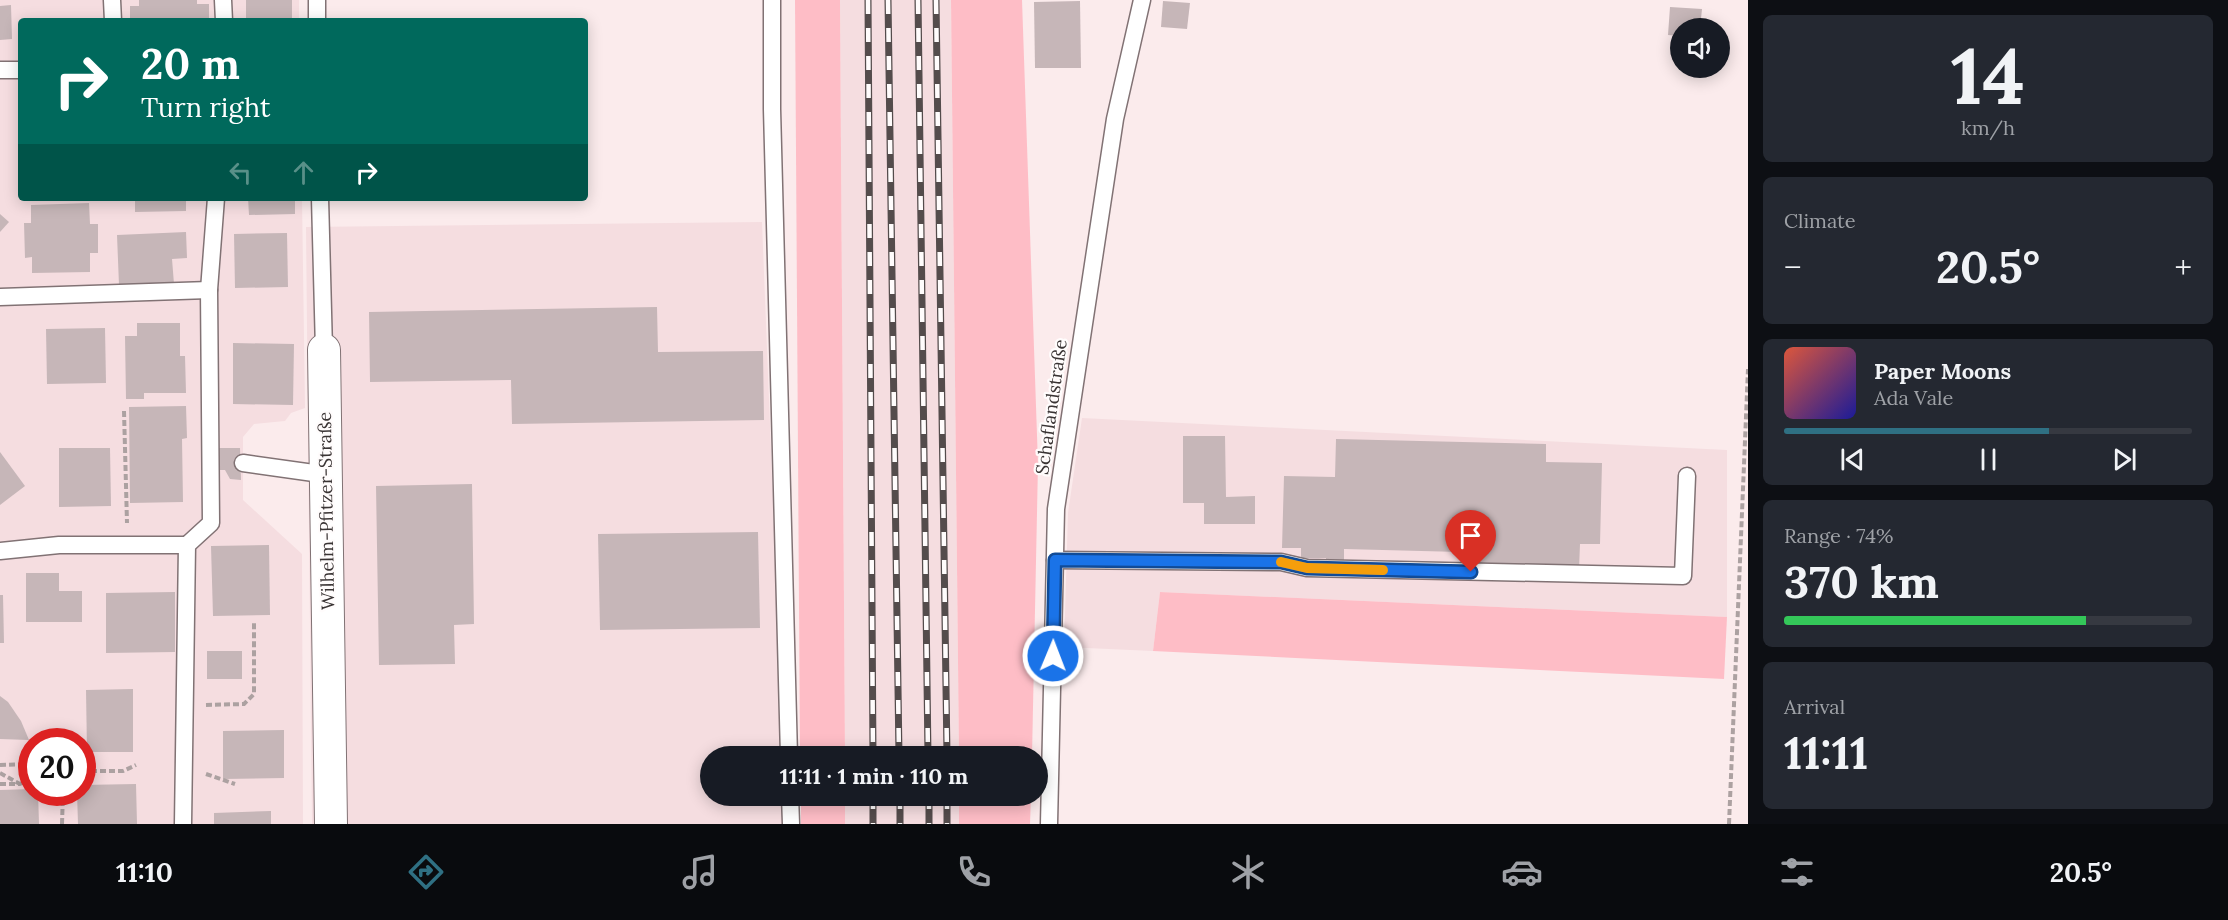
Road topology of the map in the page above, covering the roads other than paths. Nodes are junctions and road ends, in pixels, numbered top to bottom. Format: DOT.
graph roads {
  1 [pos="112,0"];
  2 [pos="223,0"];
  3 [pos="317,0"];
  4 [pos="772,0"];
  5 [pos="1142,0"];
  6 [pos="113,18"];
  7 [pos="224,18"];
  8 [pos="317,18"];
  9 [pos="0,70"];
  10 [pos="18,70"];
  11 [pos="216,201"];
  12 [pos="320,201"];
  13 [pos="209,290"];
  14 [pos="0,297"];
  15 [pos="324,350"];
  16 [pos="243,463"];
  17 [pos="328,475"];
  18 [pos="1688,476"];
  19 [pos="186,545"];
  20 [pos="0,551"];
  21 [pos="1055,560"];
  22 [pos="789,746"];
  23 [pos="790,806"];
  24 [pos="183,824"];
  25 [pos="331,824"];
  26 [pos="791,824"];
  27 [pos="1049,824"];
  1 -- 6 [label="lane"];
  2 -- 7 [label="lane"];
  3 -- 8 [label="lane"];
  4 -- 22 [label="lane"];
  5 -- 21 [label="lane, Schaflandstraße"];
  9 -- 10 [label="lane"];
  11 -- 13 [label="lane"];
  12 -- 15 [label="lane, Wilhelm-Pfitzer-Straße"];
  13 -- 14 [label="lane"];
  13 -- 19 [label="lane"];
  15 -- 17 [label="street, Wilhelm-Pfitzer-Straße"];
  16 -- 17 [label="lane"];
  17 -- 25 [label="street, Wilhelm-Pfitzer-Straße"];
  18 -- 21 [label="lane"];
  19 -- 20 [label="lane"];
  19 -- 24 [label="lane"];
  21 -- 27 [label="lane, Schaflandstraße"];
  23 -- 26 [label="lane"];
}
